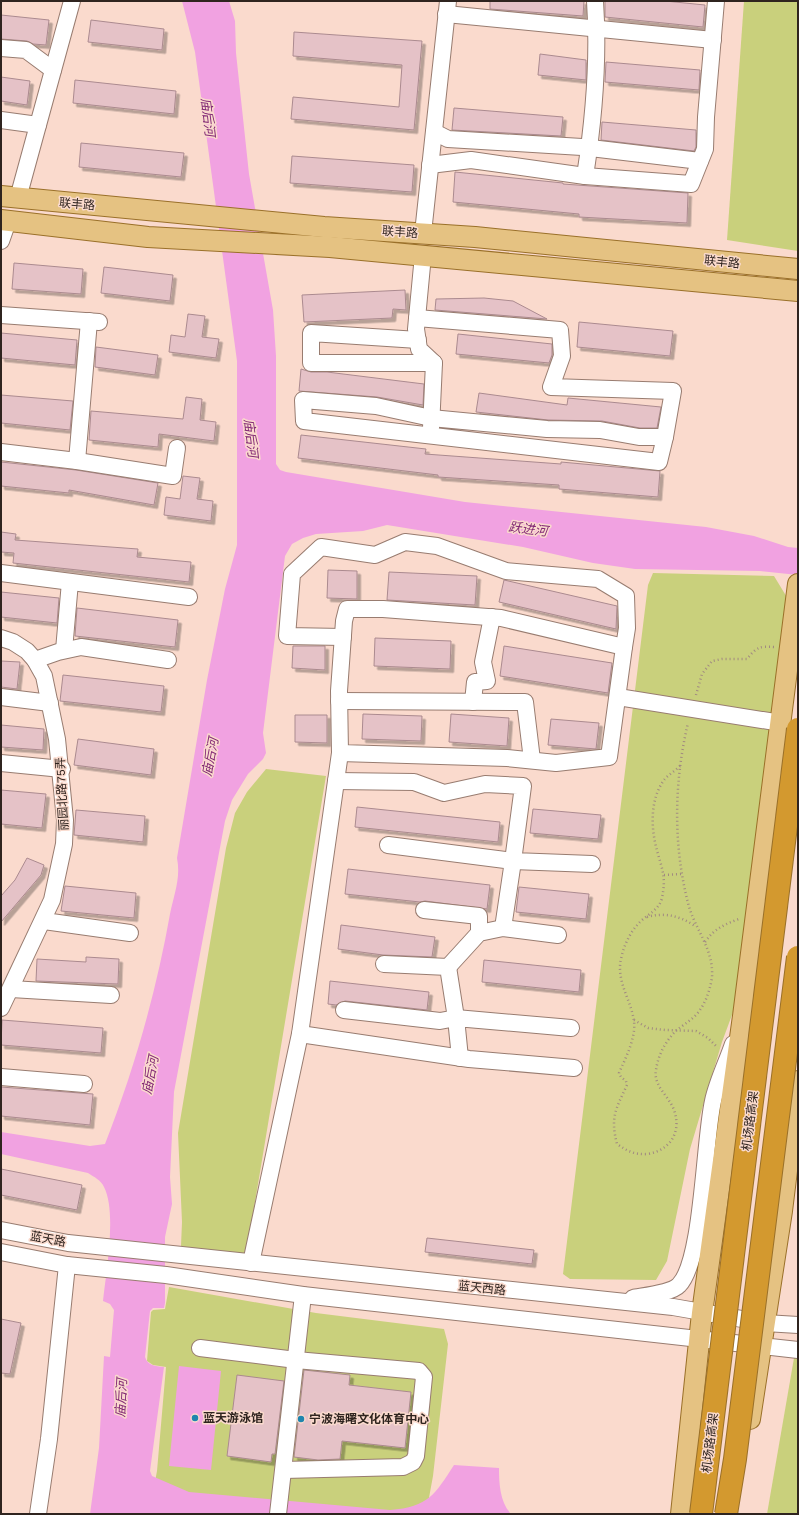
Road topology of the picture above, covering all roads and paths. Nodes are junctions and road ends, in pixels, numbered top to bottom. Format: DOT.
graph roads {
  1 [pos="72,1"];
  2 [pos="595,1"];
  3 [pos="716,1"];
  4 [pos="447,7"];
  5 [pos="597,28"];
  6 [pos="713,40"];
  7 [pos="1,48"];
  8 [pos="53,70"];
  9 [pos="1,120"];
  10 [pos="38,125"];
  11 [pos="434,132"];
  12 [pos="589,148"];
  13 [pos="700,161"];
  14 [pos="430,165"];
  15 [pos="585,176"];
  16 [pos="9,197"];
  17 [pos="4,220"];
  18 [pos="423,233"];
  19 [pos="1,241"];
  20 [pos="423,255"];
  21 [pos="798,269"];
  22 [pos="798,291"];
  23 [pos="1,315"];
  24 [pos="417,318"];
  25 [pos="418,340"];
  26 [pos="434,363"];
  27 [pos="431,418"];
  28 [pos="430,436"];
  29 [pos="665,437"];
  30 [pos="177,448"];
  31 [pos="1,452"];
  32 [pos="77,461"];
  33 [pos="1,573"];
  34 [pos="70,582"];
  35 [pos="797,588"];
  36 [pos="189,597"];
  37 [pos="492,617"];
  38 [pos="343,636"];
  39 [pos="1,638"];
  40 [pos="624,647"];
  41 [pos="775,647"];
  42 [pos="64,650"];
  43 [pos="35,660"];
  44 [pos="168,660"];
  45 [pos="1,697"];
  46 [pos="618,697"];
  47 [pos="340,701"];
  48 [pos="473,702"];
  49 [pos="50,703"];
  50 [pos="692,709"];
  51 [pos="790,726"];
  52 [pos="340,753"];
  53 [pos="532,760"];
  54 [pos="1,763"];
  55 [pos="680,766"];
  56 [pos="62,769"];
  57 [pos="336,781"];
  58 [pos="388,845"];
  59 [pos="513,861"];
  60 [pos="592,864"];
  61 [pos="682,874"];
  62 [pos="664,875"];
  63 [pos="424,910"];
  64 [pos="646,918"];
  65 [pos="739,919"];
  66 [pos="44,920"];
  67 [pos="696,926"];
  68 [pos="503,928"];
  69 [pos="130,933"];
  70 [pos="479,933"];
  71 [pos="558,935"];
  72 [pos="705,942"];
  73 [pos="798,957"];
  74 [pos="384,964"];
  75 [pos="448,967"];
  76 [pos="12,989"];
  77 [pos="111,995"];
  78 [pos="1,1008"];
  79 [pos="344,1010"];
  80 [pos="743,1016"];
  81 [pos="456,1018"];
  82 [pos="634,1019"];
  83 [pos="571,1028"];
  84 [pos="677,1030"];
  85 [pos="300,1034"];
  86 [pos="718,1049"];
  87 [pos="460,1058"];
  88 [pos="574,1068"];
  89 [pos="1,1077"];
  90 [pos="798,1081"];
  91 [pos="84,1084"];
  92 [pos="1,1230"];
  93 [pos="1,1252"];
  94 [pos="165,1254"];
  95 [pos="251,1263"];
  96 [pos="68,1265"];
  97 [pos="303,1295"];
  98 [pos="610,1302"];
  99 [pos="702,1313"];
  100 [pos="765,1323"];
  101 [pos="798,1325"];
  102 [pos="699,1340"];
  103 [pos="762,1347"];
  104 [pos="200,1348"];
  105 [pos="798,1350"];
  106 [pos="296,1360"];
  107 [pos="284,1470"];
  108 [pos="38,1514"];
  109 [pos="278,1514"];
  110 [pos="681,1514"];
  111 [pos="702,1514"];
  112 [pos="726,1514"];
  113 [pos="736,1514"];
  1 -- 8 [label="street"];
  2 -- 5 [label="street"];
  3 -- 6 [label="street"];
  4 -- 5 [label="street"];
  4 -- 11 [label="street"];
  5 -- 6 [label="street"];
  5 -- 12 [label="street"];
  6 -- 13 [label="street"];
  7 -- 8 [label="street"];
  8 -- 10 [label="street"];
  9 -- 10 [label="street"];
  10 -- 16 [label="street"];
  11 -- 12 [label="street"];
  11 -- 14 [label="street"];
  12 -- 13 [label="street"];
  12 -- 15 [label="street"];
  13 -- 15 [label="street"];
  14 -- 15 [label="street"];
  14 -- 18 [label="street"];
  16 -- 18 [label="main road, 联丰路"];
  17 -- 19 [label="street"];
  17 -- 20 [label="main road, 联丰路"];
  18 -- 21 [label="main road, 联丰路"];
  20 -- 22 [label="main road, 联丰路"];
  20 -- 24 [label="street"];
  23 -- 32 [label="street"];
  24 -- 25 [label="street"];
  24 -- 29 [label="street"];
  25 -- 26 [label="street"];
  25 -- 26 [label="street"];
  26 -- 27 [label="street"];
  27 -- 28 [label="street"];
  27 -- 28 [label="street"];
  27 -- 29 [label="street"];
  28 -- 29 [label="street"];
  30 -- 32 [label="street"];
  31 -- 32 [label="street"];
  33 -- 34 [label="street"];
  34 -- 36 [label="street"];
  34 -- 42 [label="street"];
  35 -- 51 [label="main road"];
  37 -- 38 [label="street"];
  37 -- 40 [label="street"];
  37 -- 48 [label="street"];
  38 -- 40 [label="street"];
  38 -- 47 [label="street"];
  39 -- 43 [label="street, 丽园北路75弄"];
  40 -- 46 [label="street"];
  41 -- 50 [label="path"];
  42 -- 43 [label="street"];
  42 -- 44 [label="street"];
  43 -- 49 [label="street, 丽园北路75弄"];
  45 -- 49 [label="street"];
  46 -- 50 [label="street"];
  46 -- 53 [label="street"];
  47 -- 48 [label="street"];
  47 -- 52 [label="street"];
  48 -- 53 [label="street"];
  49 -- 56 [label="street, 丽园北路75弄"];
  50 -- 51 [label="street"];
  50 -- 55 [label="path"];
  51 -- 80 [label="main road"];
  51 -- 111 [label="highway, 机场路高架, bridge"];
  52 -- 53 [label="street"];
  52 -- 57 [label="street"];
  54 -- 56 [label="street"];
  55 -- 61 [label="path"];
  55 -- 62 [label="path"];
  56 -- 66 [label="street, 丽园北路75弄"];
  57 -- 59 [label="street"];
  57 -- 85 [label="street"];
  58 -- 59 [label="street"];
  59 -- 60 [label="street"];
  59 -- 68 [label="street"];
  61 -- 62 [label="path"];
  61 -- 67 [label="path"];
  62 -- 64 [label="path"];
  63 -- 70 [label="street"];
  64 -- 67 [label="path"];
  64 -- 82 [label="path"];
  65 -- 72 [label="path"];
  66 -- 69 [label="street"];
  66 -- 76 [label="street, 丽园北路75弄"];
  67 -- 72 [label="path"];
  68 -- 70 [label="street"];
  68 -- 71 [label="street"];
  70 -- 75 [label="street"];
  72 -- 84 [label="path"];
  73 -- 112 [label="highway, bridge"];
  74 -- 75 [label="street"];
  75 -- 81 [label="street"];
  76 -- 77 [label="street"];
  76 -- 78 [label="street, 丽园北路75弄"];
  79 -- 81 [label="street"];
  80 -- 98 [label="street"];
  80 -- 99 [label="main road"];
  81 -- 83 [label="street"];
  81 -- 87 [label="street"];
  82 -- 84 [label="path"];
  82 -- 84 [label="path"];
  84 -- 86 [label="path"];
  85 -- 87 [label="street"];
  85 -- 95 [label="street"];
  87 -- 88 [label="street"];
  89 -- 91 [label="street"];
  90 -- 100 [label="main road"];
  92 -- 94 [label="street, 蓝天路"];
  93 -- 96 [label="street, 蓝天路"];
  94 -- 95 [label="street, 蓝天西路"];
  95 -- 98 [label="street, 蓝天西路"];
  96 -- 97 [label="street, 蓝天路"];
  96 -- 108 [label="street"];
  97 -- 102 [label="street"];
  97 -- 106 [label="street"];
  98 -- 99 [label="street, 蓝天西路"];
  99 -- 100 [label="street, 蓝天西路"];
  99 -- 102 [label="main road"];
  100 -- 101 [label="street, 蓝天西路"];
  100 -- 103 [label="main road"];
  102 -- 103 [label="street"];
  102 -- 110 [label="main road"];
  103 -- 105 [label="street"];
  103 -- 113 [label="main road"];
  104 -- 106 [label="street"];
  106 -- 107 [label="street"];
  106 -- 107 [label="street"];
  107 -- 109 [label="street"];
}
